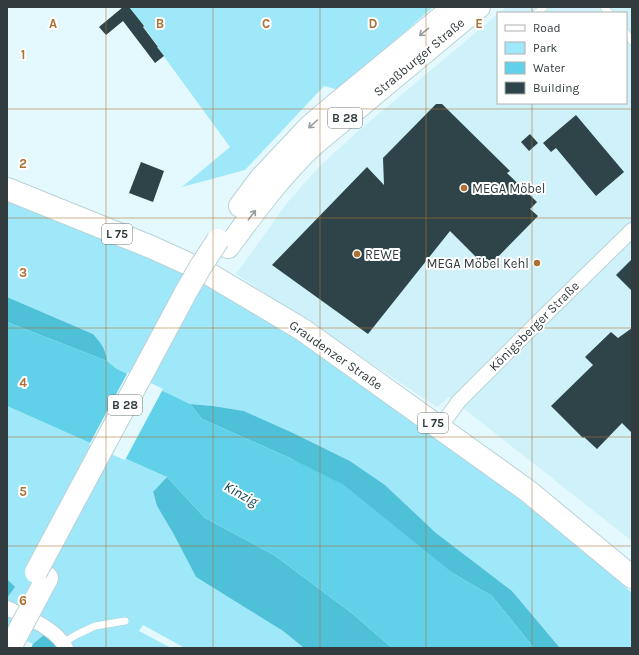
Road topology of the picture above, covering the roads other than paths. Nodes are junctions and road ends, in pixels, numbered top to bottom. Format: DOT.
graph roads {
  1 [pos="454,7"];
  2 [pos="479,7"];
  3 [pos="7,189"];
  4 [pos="632,230"];
  5 [pos="223,243"];
  6 [pos="440,427"];
  7 [pos="632,577"];
  8 [pos="16,615"];
  9 [pos="125,622"];
  10 [pos="64,645"];
  11 [pos="10,648"];
  1 -- 5 [label="main road, Straßburger Straße / B 28, one-way"];
  5 -- 2 [label="main road, Straßburger Straße / B 28, one-way"];
  3 -- 6 [label="main road, Graudenzer Straße / L 75"];
  4 -- 6 [label="street, Königsberger Straße"];
  5 -- 8 [label="main road, B 28"];
  6 -- 7 [label="main road, Graudenzer Straße / L 75"];
  8 -- 10 [label="street"];
  8 -- 11 [label="main road, B 28"];
  9 -- 10 [label="lane"];
}
